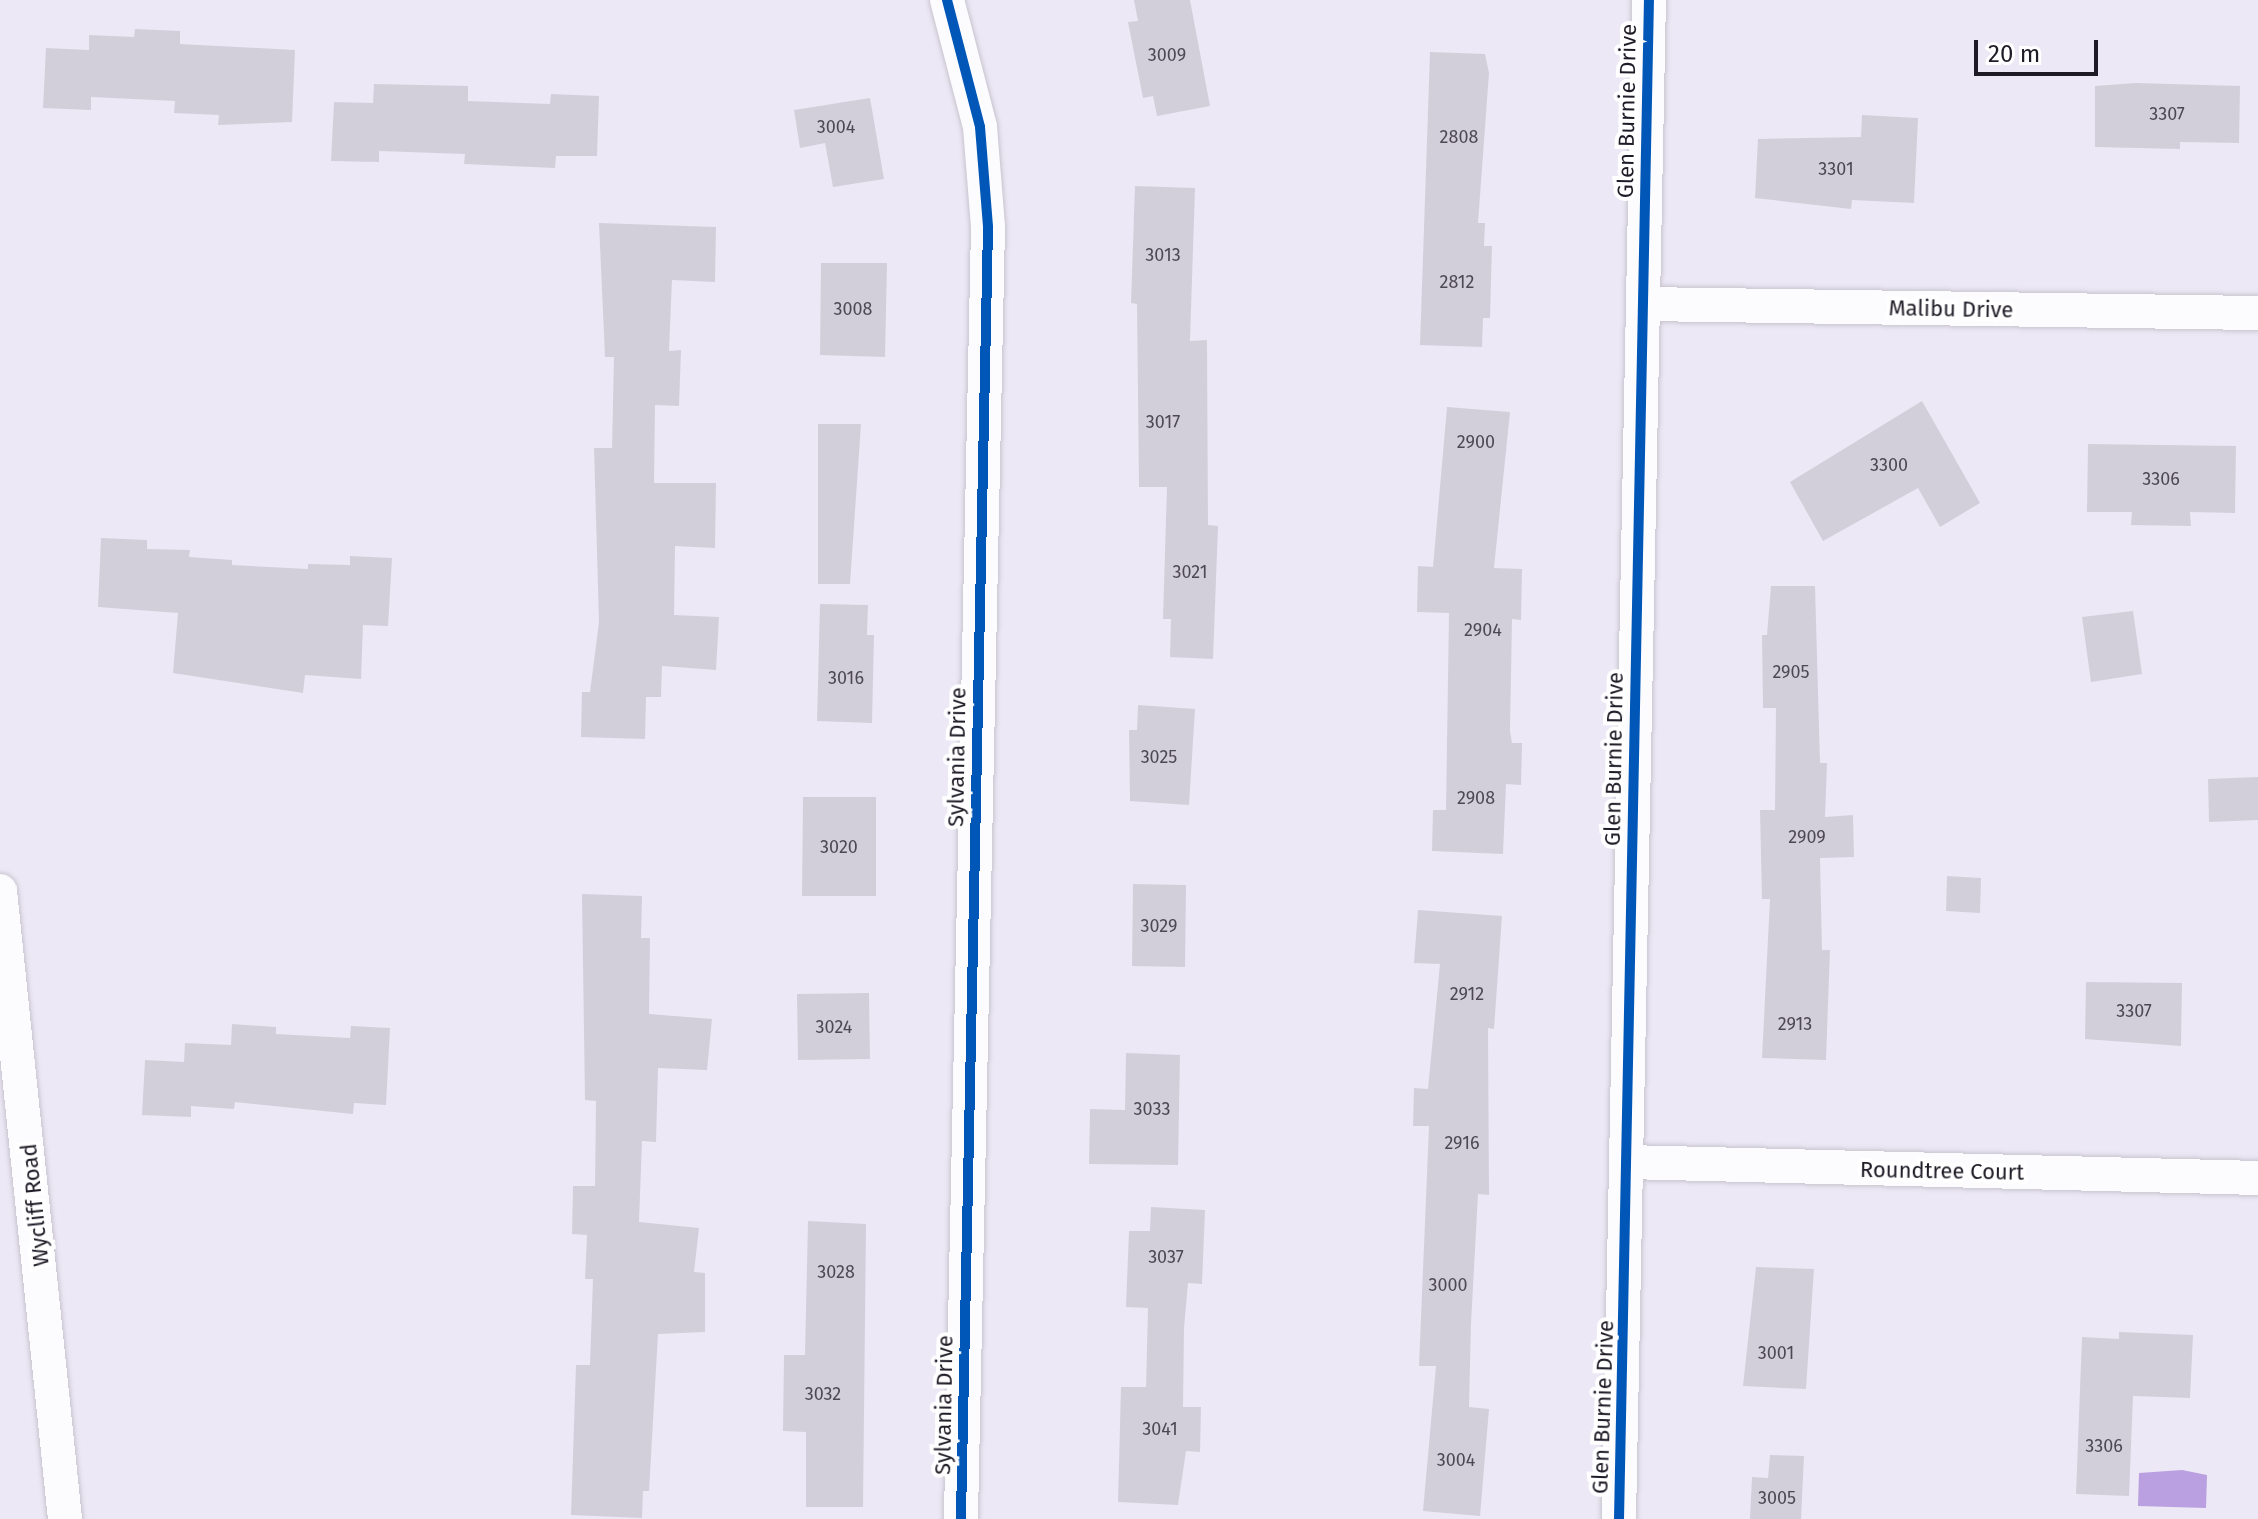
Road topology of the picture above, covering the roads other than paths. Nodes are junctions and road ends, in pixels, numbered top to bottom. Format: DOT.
graph roads {
  1 [pos="947,0"];
  2 [pos="1649,0"];
  3 [pos="1643,304"];
  4 [pos="2258,313"];
  5 [pos="0,891"];
  6 [pos="1627,1162"];
  7 [pos="2258,1178"];
  8 [pos="65,1519"];
  9 [pos="961,1519"];
  10 [pos="1619,1519"];
  1 -- 9 [label="street, Sylvania Drive"];
  2 -- 3 [label="street, Glen Burnie Drive"];
  3 -- 4 [label="street, Malibu Drive"];
  3 -- 6 [label="street, Glen Burnie Drive"];
  5 -- 8 [label="street, Wycliff Road"];
  6 -- 7 [label="street, Roundtree Court"];
  6 -- 10 [label="street, Glen Burnie Drive"];
}
